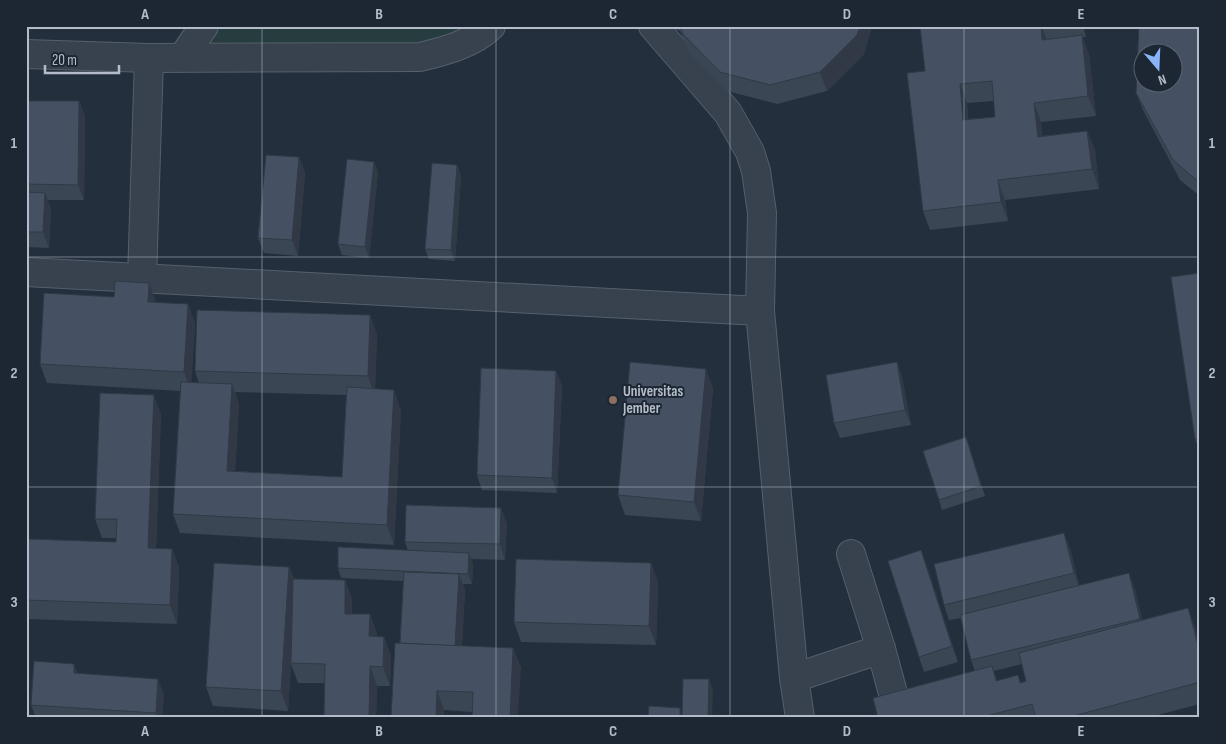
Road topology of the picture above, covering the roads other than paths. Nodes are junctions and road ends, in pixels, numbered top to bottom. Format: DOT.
graph roads {
  1 [pos="204,26"];
  2 [pos="491,26"];
  3 [pos="653,26"];
  4 [pos="26,54"];
  5 [pos="183,57"];
  6 [pos="149,58"];
  7 [pos="26,272"];
  8 [pos="142,279"];
  9 [pos="760,311"];
  10 [pos="851,554"];
  11 [pos="881,649"];
  12 [pos="794,678"];
  13 [pos="897,708"];
  14 [pos="800,718"];
  1 -- 5 [label="lane"];
  2 -- 5 [label="lane"];
  3 -- 9 [label="lane"];
  4 -- 6 [label="lane"];
  5 -- 6 [label="lane"];
  6 -- 8 [label="lane"];
  7 -- 8 [label="lane"];
  8 -- 9 [label="lane"];
  9 -- 12 [label="lane"];
  10 -- 11 [label="lane"];
  11 -- 12 [label="lane"];
  11 -- 13 [label="lane"];
  12 -- 14 [label="lane"];
}
